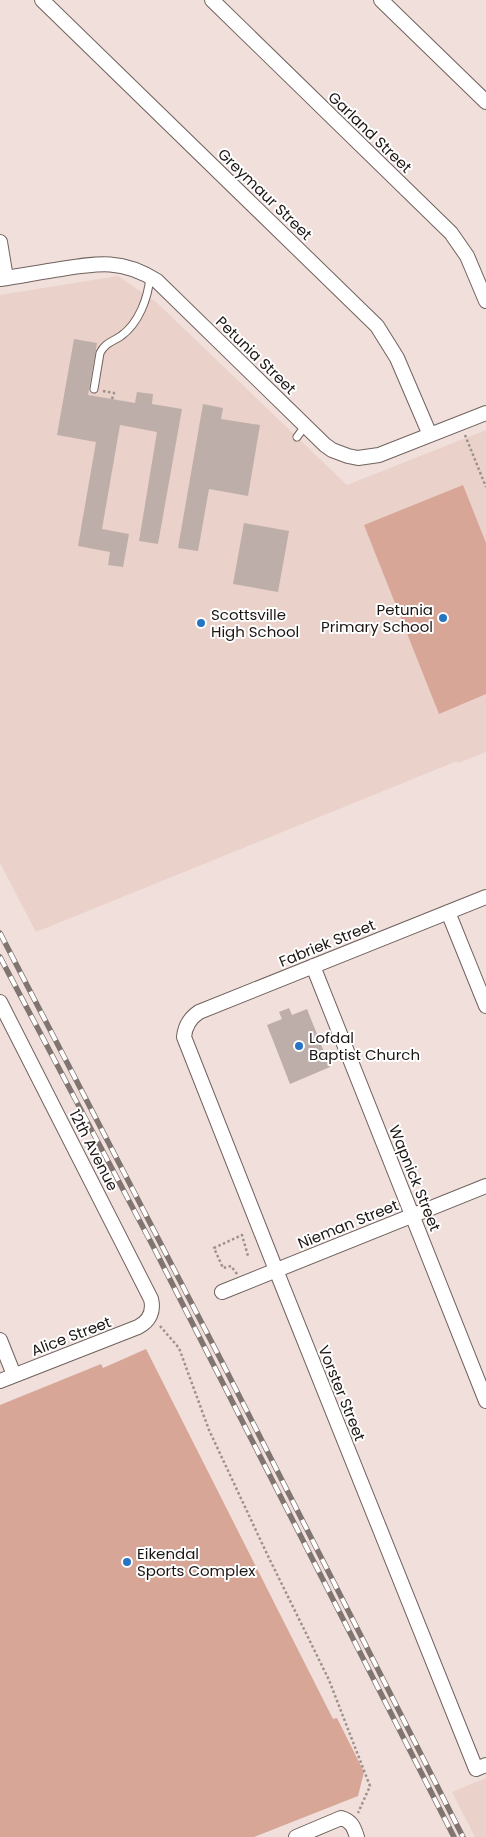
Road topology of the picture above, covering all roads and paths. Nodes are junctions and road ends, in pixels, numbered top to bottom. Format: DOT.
graph roads {
  1 [pos="42,0"];
  2 [pos="212,0"];
  3 [pos="381,0"];
  4 [pos="486,102"];
  5 [pos="0,242"];
  6 [pos="150,277"];
  7 [pos="3,278"];
  8 [pos="486,301"];
  9 [pos="94,390"];
  10 [pos="112,399"];
  11 [pos="486,413"];
  12 [pos="460,423"];
  13 [pos="430,435"];
  14 [pos="486,487"];
  15 [pos="486,897"];
  16 [pos="448,912"];
  17 [pos="313,966"];
  18 [pos="0,1002"];
  19 [pos="486,1006"];
  20 [pos="186,1027"];
  21 [pos="486,1186"];
  22 [pos="412,1216"];
  23 [pos="248,1256"];
  24 [pos="276,1270"];
  25 [pos="244,1283"];
  26 [pos="222,1292"];
  27 [pos="150,1316"];
  28 [pos="0,1340"];
  29 [pos="14,1376"];
  30 [pos="0,1381"];
  31 [pos="486,1401"];
  32 [pos="481,1769"];
  33 [pos="355,1831"];
  34 [pos="296,1837"];
  1 -- 13 [label="street, Greymaur Street"];
  2 -- 8 [label="street, Garland Street"];
  3 -- 4 [label="street"];
  5 -- 7 [label="street"];
  6 -- 7 [label="street, Petunia Street"];
  6 -- 9 [label="lane"];
  6 -- 13 [label="street, Petunia Street"];
  9 -- 10 [label="path"];
  11 -- 12 [label="street, Petunia Street"];
  12 -- 13 [label="street, Petunia Street"];
  12 -- 14 [label="path"];
  15 -- 16 [label="street, Fabriek Street"];
  16 -- 17 [label="street, Fabriek Street"];
  16 -- 19 [label="street"];
  17 -- 20 [label="street, Fabriek Street"];
  17 -- 22 [label="street, Wapnick Street"];
  18 -- 27 [label="street, 12th Avenue"];
  20 -- 24 [label="street, Vorster Street"];
  21 -- 22 [label="street, Nieman Street"];
  22 -- 24 [label="street, Nieman Street"];
  22 -- 31 [label="street, Wapnick Street"];
  23 -- 25 [label="path"];
  24 -- 25 [label="street, Nieman Street"];
  24 -- 32 [label="street, Vorster Street"];
  25 -- 26 [label="street, Nieman Street"];
  27 -- 29 [label="street, Alice Street"];
  27 -- 33 [label="path"];
  28 -- 29 [label="street"];
  29 -- 30 [label="street, Alice Street"];
  33 -- 34 [label="street"];
}
